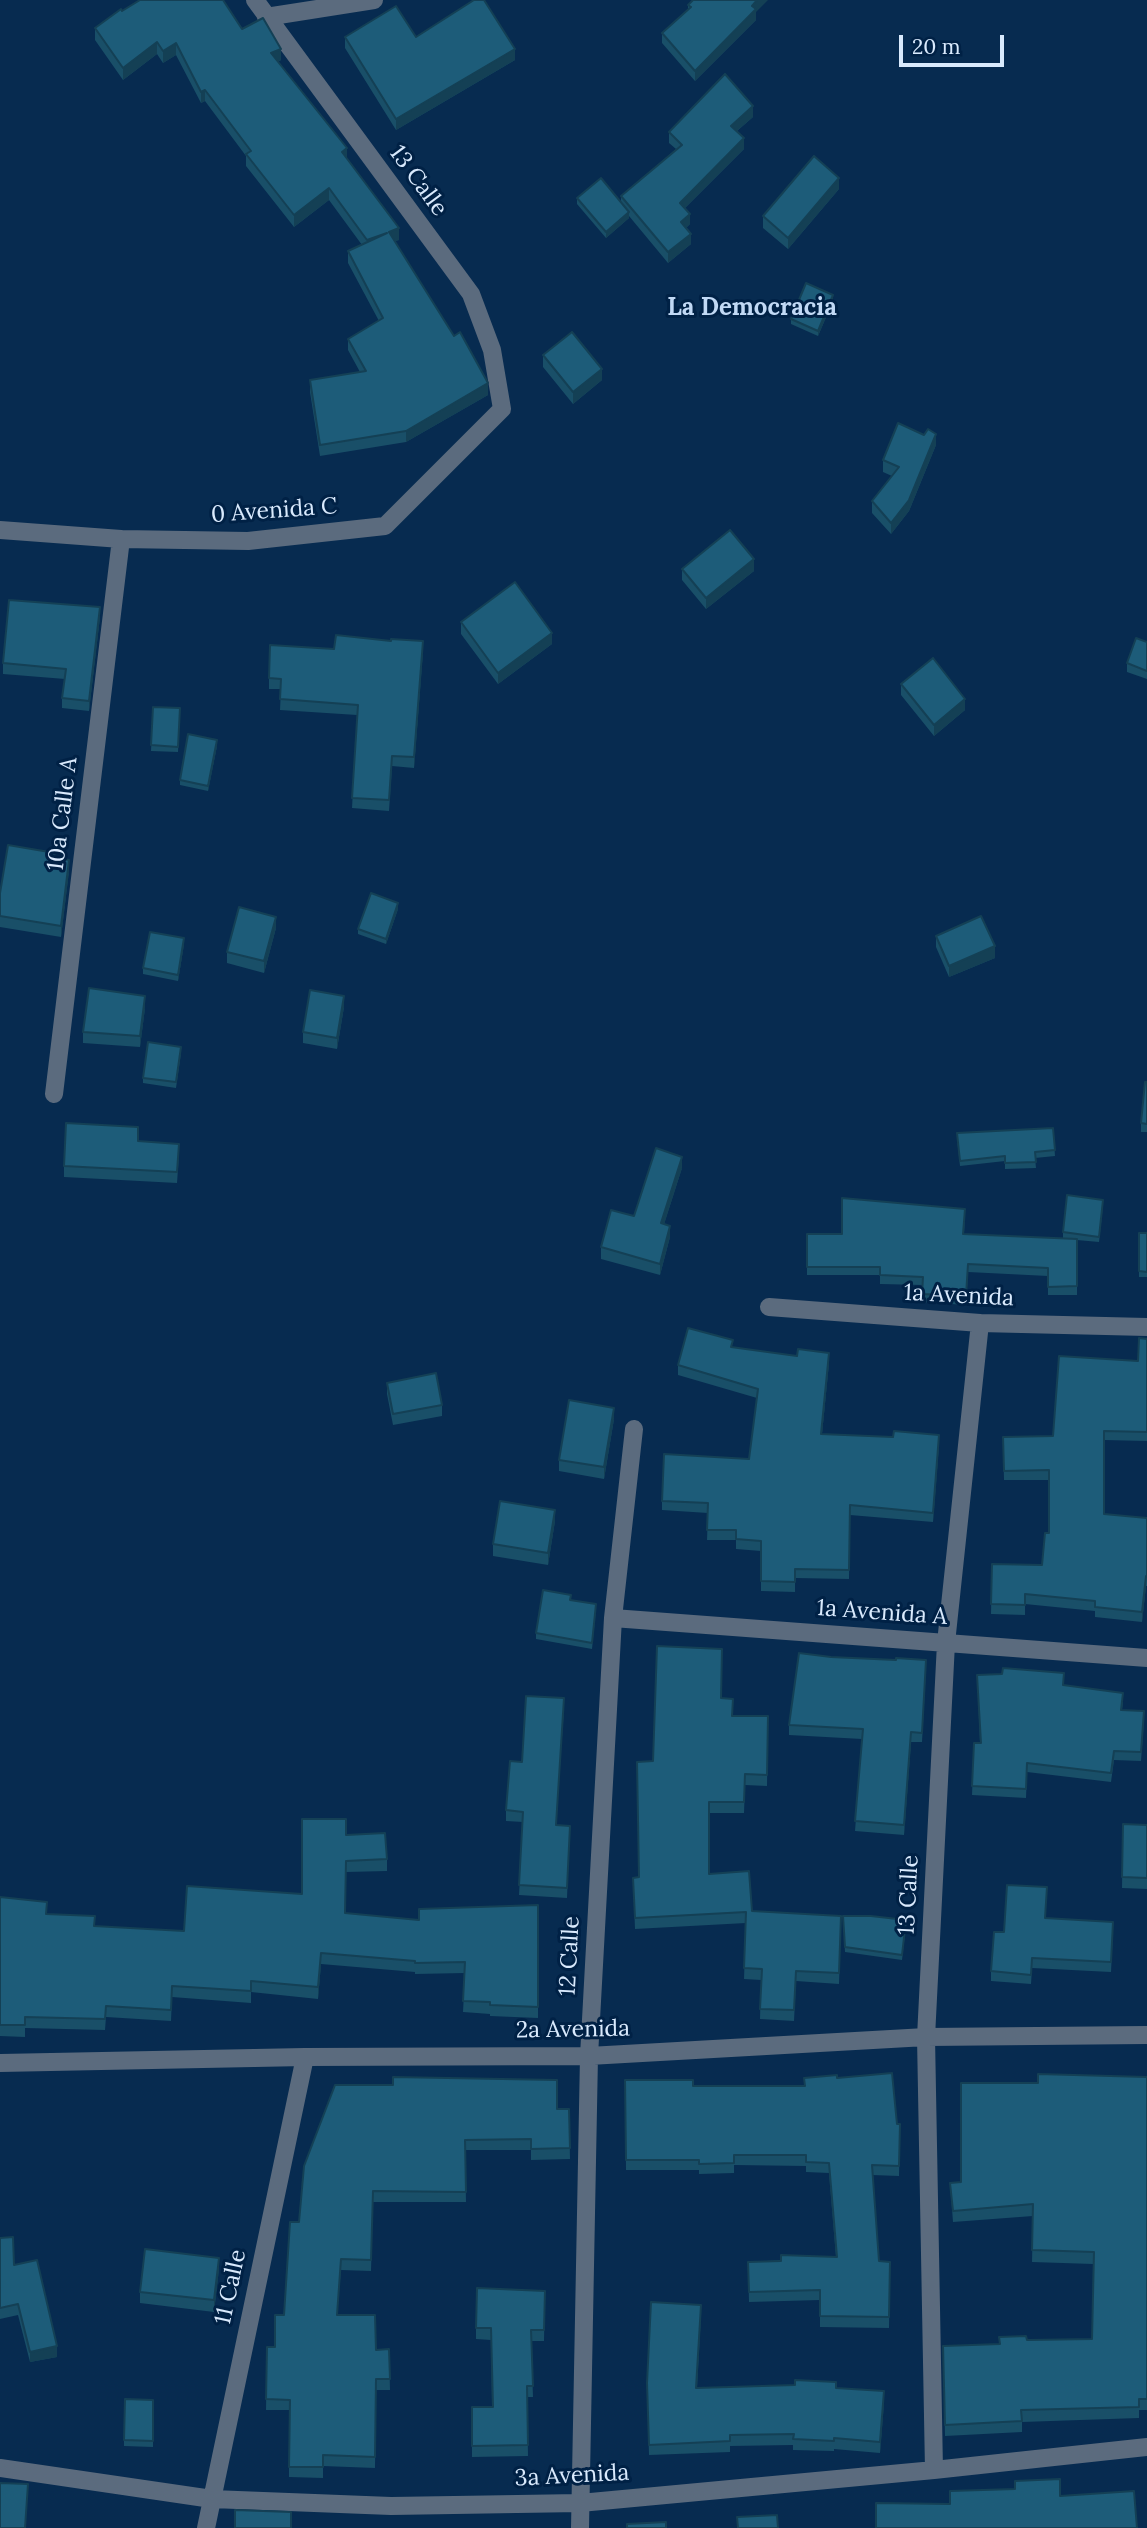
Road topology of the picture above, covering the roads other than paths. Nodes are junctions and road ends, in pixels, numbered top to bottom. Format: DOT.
graph roads {
  1 [pos="255,0"];
  2 [pos="374,0"];
  3 [pos="266,18"];
  4 [pos="502,409"];
  5 [pos="0,530"];
  6 [pos="121,539"];
  7 [pos="54,1094"];
  8 [pos="769,1307"];
  9 [pos="980,1323"];
  10 [pos="1147,1327"];
  11 [pos="634,1429"];
  12 [pos="613,1618"];
  13 [pos="946,1643"];
  14 [pos="1147,1658"];
  15 [pos="1147,2035"];
  16 [pos="926,2037"];
  17 [pos="589,2056"];
  18 [pos="305,2057"];
  19 [pos="0,2063"];
  20 [pos="1147,2447"];
  21 [pos="0,2468"];
  22 [pos="934,2470"];
  23 [pos="212,2499"];
  24 [pos="580,2503"];
  25 [pos="206,2528"];
  26 [pos="580,2528"];
  1 -- 3 [label="street, 13 Calle"];
  2 -- 3 [label="street"];
  3 -- 4 [label="street, 13 Calle"];
  4 -- 6 [label="street, 0 Avenida C"];
  5 -- 6 [label="street, 0 Avenida C"];
  6 -- 7 [label="street, 10a Calle A"];
  8 -- 9 [label="street, 1a Avenida"];
  9 -- 10 [label="street, 1a Avenida"];
  9 -- 13 [label="street, 13 Calle"];
  11 -- 12 [label="street, 12 Calle"];
  12 -- 13 [label="street, 1a Avenida A"];
  12 -- 17 [label="street, 12 Calle"];
  13 -- 14 [label="street, 1a Avenida A"];
  13 -- 16 [label="street, 13 Calle"];
  15 -- 16 [label="street, 2a Avenida"];
  16 -- 17 [label="street, 2a Avenida"];
  16 -- 22 [label="street, 13 Calle"];
  17 -- 18 [label="street, 2a Avenida"];
  17 -- 24 [label="street, 12 Calle"];
  18 -- 19 [label="street, 2a Avenida"];
  18 -- 23 [label="street, 11 Calle"];
  20 -- 22 [label="street, 3a Avenida"];
  21 -- 23 [label="street, 3a Avenida"];
  22 -- 24 [label="street, 3a Avenida"];
  23 -- 24 [label="street, 3a Avenida"];
  23 -- 25 [label="street, 11 Calle"];
  24 -- 26 [label="street, 12 Calle"];
}
